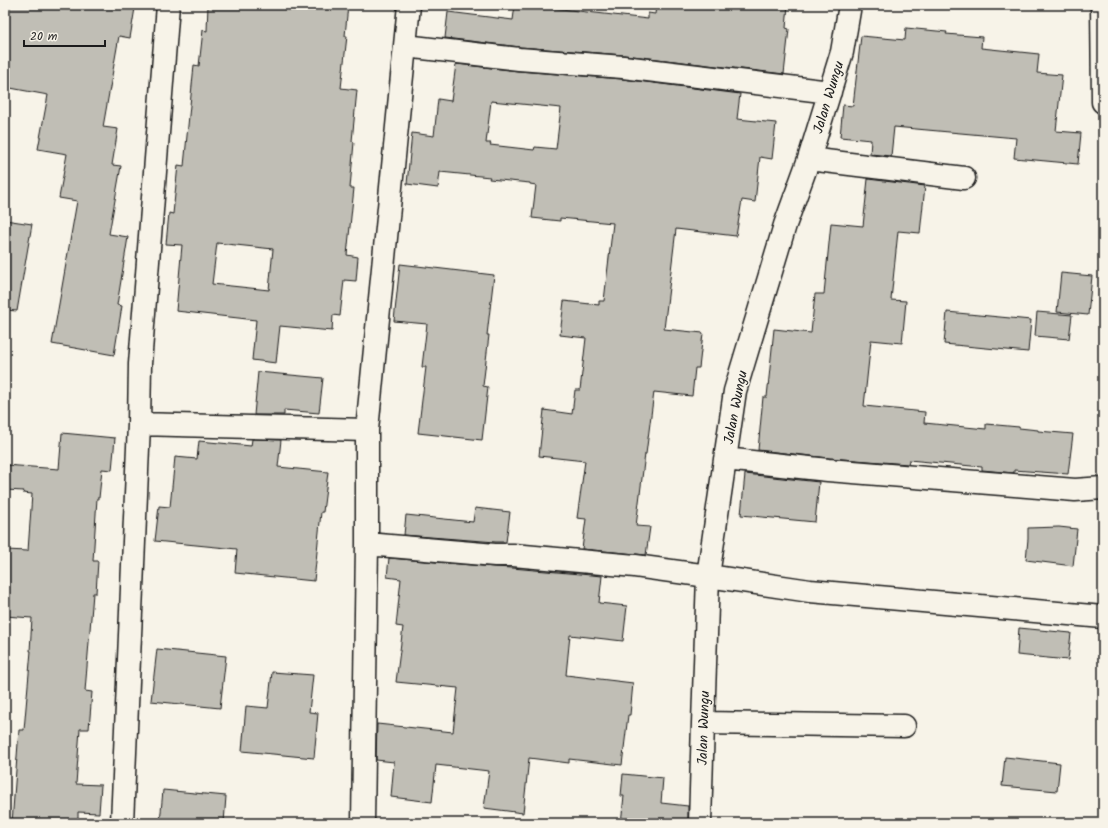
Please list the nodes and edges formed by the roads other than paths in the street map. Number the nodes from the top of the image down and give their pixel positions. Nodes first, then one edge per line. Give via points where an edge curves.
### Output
1 (168, 5) edge
2 (408, 5) edge
3 (850, 5) edge
4 (1102, 5) edge
5 (405, 46) junction
6 (830, 92) junction
7 (1103, 102) edge
8 (809, 158) junction
9 (964, 178) dead end
10 (139, 424) junction
11 (367, 430) junction
12 (725, 459) junction
13 (1103, 488) edge
14 (367, 544) junction
15 (708, 576) junction
16 (1103, 618) edge
17 (703, 723) junction
18 (904, 726) dead end
19 (122, 823) edge
20 (363, 823) edge
21 (700, 823) edge

1 - 10 street via 140,364
2 - 5 street
3 - 6 street, Jalan Wungu via 842,52
4 - 7 street
5 - 6 street via 519,59 623,67
5 - 11 street
6 - 8 street, Jalan Wungu
8 - 9 street
8 - 12 street, Jalan Wungu via 785,225 735,391
10 - 11 street
10 - 19 street
11 - 14 street
12 - 13 street via 835,471 1075,490
12 - 15 street, Jalan Wungu
14 - 15 street via 520,555
14 - 20 street
15 - 16 street via 810,591
15 - 17 street, Jalan Wungu
17 - 18 street
17 - 21 street, Jalan Wungu

